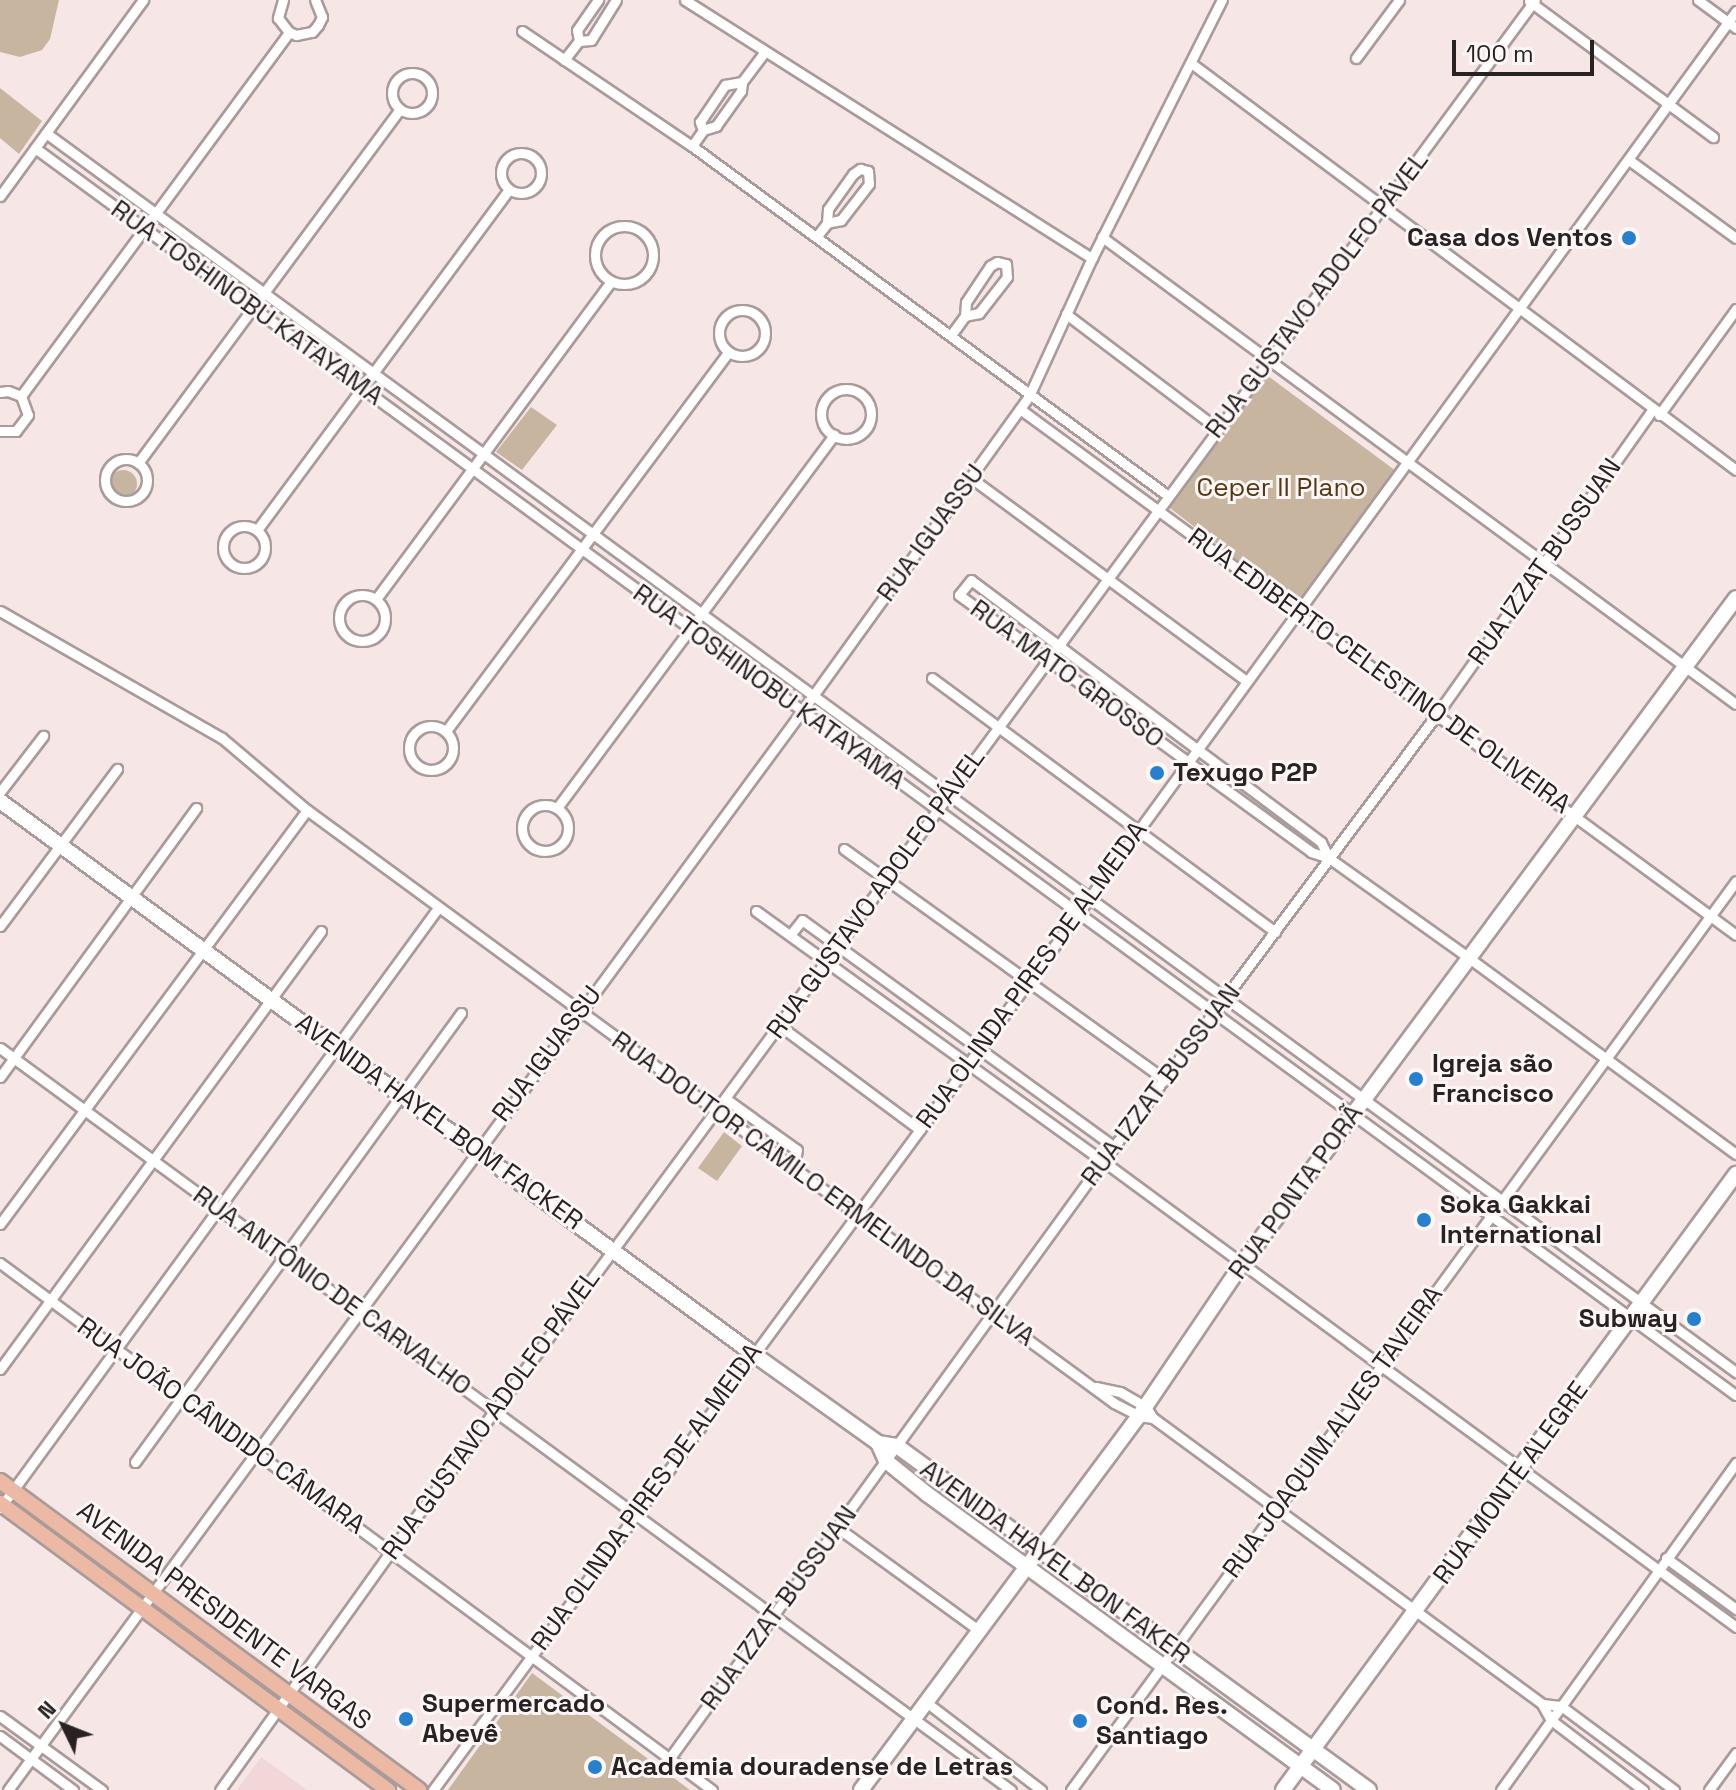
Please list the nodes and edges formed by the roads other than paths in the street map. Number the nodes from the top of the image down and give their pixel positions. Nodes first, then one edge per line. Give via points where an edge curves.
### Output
1 (143, 0) edge
2 (283, 0) edge
3 (315, 0) edge
4 (598, 0) edge
5 (616, 0) edge
6 (685, 0) edge
7 (1222, 0) edge
8 (1399, 0) edge
9 (1698, 0) edge
10 (1531, 1) edge
11 (1736, 11) edge
12 (1732, 25) edge
13 (522, 31) dead end
14 (289, 32) junction
15 (579, 41) junction
16 (765, 52) junction
17 (1356, 58) dead end
18 (564, 60) junction
19 (1191, 63) junction
20 (742, 82) junction
21 (1669, 104) junction
22 (400, 109) junction
23 (703, 130) junction
24 (46, 133) junction
25 (1713, 137) dead end
26 (692, 146) junction
27 (35, 148) junction
28 (1629, 160) junction
29 (509, 190) junction
30 (0, 196) edge
31 (1383, 206) junction
32 (155, 214) junction
33 (827, 223) junction
34 (145, 228) junction
35 (817, 236) junction
36 (1102, 237) junction
37 (1736, 238) edge
38 (1092, 258) junction
39 (611, 281) junction
40 (261, 295) junction
41 (253, 307) junction
42 (1521, 308) junction
43 (1736, 309) edge
44 (1066, 314) junction
45 (965, 316) junction
46 (951, 335) junction
47 (729, 352) junction
48 (1269, 360) junction
49 (371, 374) junction
50 (362, 387) junction
51 (0, 392) edge
52 (21, 396) junction
53 (1029, 396) junction
54 (1020, 409) junction
55 (1655, 412) junction
56 (1217, 428) junction
57 (0, 431) edge
58 (834, 435) junction
59 (481, 455) junction
60 (1409, 462) junction
61 (138, 463) junction
62 (471, 469) junction
63 (1736, 470) edge
64 (971, 478) junction
65 (1167, 495) junction
66 (1158, 508) junction
67 (257, 530) junction
68 (591, 534) junction
69 (580, 549) junction
70 (1545, 563) junction
71 (1107, 577) junction
72 (1736, 598) edge
73 (376, 599) junction
74 (0, 611) edge
75 (1298, 611) junction
76 (700, 613) junction
77 (689, 628) junction
78 (1058, 644) junction
79 (1047, 659) junction
80 (1686, 666) junction
81 (932, 678) dead end
82 (1246, 681) junction
83 (813, 696) junction
84 (1736, 704) edge
85 (802, 711) junction
86 (1437, 714) junction
87 (998, 726) junction
88 (446, 731) junction
89 (43, 736) dead end
90 (881, 745) junction
91 (1197, 747) junction
92 (870, 761) junction
93 (1186, 762) junction
94 (117, 769) dead end
95 (0, 792) edge
96 (950, 794) junction
97 (0, 801) edge
98 (196, 808) dead end
99 (557, 808) junction
100 (307, 810) junction
101 (938, 810) junction
102 (1576, 816) junction
103 (1138, 829) junction
104 (60, 844) junction
105 (844, 849) dead end
106 (1329, 858) junction
107 (888, 879) junction
108 (1736, 881) edge
109 (1088, 897) junction
110 (131, 898) junction
111 (438, 908) junction
112 (756, 911) dead end
113 (1077, 911) junction
114 (1709, 916) junction
115 (2, 920) edge
116 (321, 931) dead end
117 (1275, 932) junction
118 (790, 935) junction
119 (1736, 935) edge
120 (837, 945) junction
121 (201, 949) junction
122 (1469, 958) junction
123 (826, 960) junction
124 (1029, 980) junction
125 (272, 998) junction
126 (1226, 999) junction
127 (579, 1011) junction
128 (461, 1013) dead end
129 (1215, 1014) junction
130 (780, 1026) junction
131 (335, 1046) junction
132 (0, 1048) edge
133 (979, 1050) junction
134 (14, 1058) junction
135 (1604, 1058) junction
136 (969, 1063) junction
137 (0, 1077) edge
138 (1165, 1080) junction
139 (400, 1095) junction
140 (726, 1099) junction
141 (1364, 1099) junction
142 (85, 1109) junction
143 (716, 1111) junction
144 (1353, 1114) junction
145 (920, 1130) junction
146 (1114, 1147) junction
147 (476, 1149) junction
148 (1736, 1154) edge
149 (153, 1159) junction
150 (1103, 1161) junction
151 (793, 1167) junction
152 (1736, 1174) edge
153 (1500, 1200) junction
154 (219, 1206) junction
155 (858, 1213) junction
156 (1489, 1216) junction
157 (0, 1224) edge
158 (612, 1250) junction
159 (286, 1255) junction
160 (0, 1263) edge
161 (1242, 1264) junction
162 (51, 1300) junction
163 (1641, 1303) junction
164 (359, 1311) junction
165 (993, 1314) junction
166 (1631, 1318) junction
167 (115, 1349) junction
168 (752, 1353) junction
169 (1378, 1366) junction
170 (0, 1369) edge
171 (1736, 1372) edge
172 (1736, 1395) edge
173 (181, 1398) junction
174 (494, 1410) junction
175 (1146, 1414) junction
176 (878, 1443) junction
177 (897, 1446) junction
178 (256, 1452) junction
179 (886, 1461) junction
180 (135, 1462) dead end
181 (1736, 1463) edge
182 (1521, 1471) junction
183 (0, 1481) edge
184 (13, 1490) junction
185 (1, 1505) edge
186 (1280, 1509) junction
187 (637, 1516) junction
188 (838, 1528) junction
189 (1039, 1550) junction
190 (391, 1551) junction
191 (1666, 1558) junction
192 (1027, 1567) junction
193 (1656, 1571) junction
194 (150, 1592) junction
195 (139, 1608) junction
196 (1736, 1609) edge
197 (1417, 1611) junction
198 (774, 1615) junction
199 (1736, 1627) edge
200 (980, 1631) junction
201 (1174, 1651) junction
202 (531, 1656) junction
203 (1163, 1667) junction
204 (288, 1694) junction
205 (926, 1702) junction
206 (1542, 1704) junction
207 (1561, 1706) junction
208 (277, 1709) junction
209 (0, 1716) edge
210 (914, 1718) junction
211 (1551, 1720) junction
212 (0, 1736) edge
213 (40, 1745) junction
214 (1314, 1749) junction
215 (1736, 1753) edge
216 (31, 1758) junction
217 (669, 1759) junction
218 (1301, 1766) junction
219 (8, 1790) edge
220 (73, 1790) edge
221 (102, 1790) edge
222 (220, 1790) edge
223 (388, 1790) edge
224 (419, 1790) edge
225 (433, 1790) edge
226 (712, 1790) edge
227 (861, 1790) edge
228 (1011, 1790) edge
229 (1041, 1790) edge
230 (1071, 1790) edge
231 (1283, 1790) edge
232 (1333, 1790) edge
233 (1369, 1790) edge
234 (1501, 1790) edge
235 (1643, 1790) edge
236 (1674, 1790) edge
237 (1709, 1790) edge

1 - 24 street
2 - 14 street via 278,18
3 - 14 street via 322,17 318,25 305,34
4 - 15 street via 577,30
5 - 15 street via 591,40
6 - 16 street
7 - 19 street, RUA IGUASSU
8 - 17 street
9 - 12 street
10 - 21 street
10 - 31 street, RUA GUSTAVO ADOLFO PÁVEL
11 - 12 street, RUA OLINDA PIRES DE ALMEIDA
12 - 21 street, RUA OLINDA PIRES DE ALMEIDA
13 - 18 street
14 - 32 street
15 - 18 street
16 - 20 street
16 - 38 street
18 - 26 street
19 - 31 street
19 - 36 street, RUA IGUASSU
20 - 23 street via 716,126
20 - 23 street via 725,85 700,122
21 - 25 street
21 - 28 street, RUA OLINDA PIRES DE ALMEIDA
22 - 22 street via 416,112 427,106 432,92 425,77 409,73 395,81 392,97
22 - 40 street
23 - 26 street
24 - 27 street
24 - 32 street, RUA TOSHINOBU KATAYAMA
26 - 35 street
27 - 30 street
27 - 34 street, RUA TOSHINOBU KATAYAMA
28 - 37 street
28 - 42 street, RUA OLINDA PIRES DE ALMEIDA
29 - 29 street via 526,192 538,184 540,168 532,156 516,154 504,163 502,176
29 - 49 street
31 - 42 street
31 - 48 street, RUA GUSTAVO ADOLFO PÁVEL
32 - 34 street
32 - 40 street, RUA TOSHINOBU KATAYAMA
33 - 33 street via 838,223 869,184 868,171 853,174 828,209
33 - 35 street
34 - 41 street, RUA TOSHINOBU KATAYAMA
34 - 52 street
35 - 46 street
36 - 38 street, RUA IGUASSU
36 - 48 street
38 - 44 street, RUA IGUASSU
39 - 39 street via 637,281 650,269 653,251 637,229 618,227 596,247 597,267
39 - 59 street
40 - 41 street
40 - 49 street, RUA TOSHINOBU KATAYAMA
41 - 50 street, RUA TOSHINOBU KATAYAMA
41 - 61 street
42 - 55 street
42 - 60 street, RUA OLINDA PIRES DE ALMEIDA
43 - 55 street, RUA IZZAT BUSSUAN
44 - 53 street, RUA IGUASSU
44 - 56 street
45 - 45 street via 979,313 1007,277 1006,264 990,266 966,302
45 - 46 street
46 - 53 street
47 - 47 street via 744,356 763,344 765,328 757,315 736,311 724,319 720,340
47 - 68 street
48 - 56 street, RUA GUSTAVO ADOLFO PÁVEL
48 - 60 street
49 - 50 street
49 - 59 street, RUA TOSHINOBU KATAYAMA
50 - 62 street, RUA TOSHINOBU KATAYAMA
50 - 67 street
51 - 52 street
52 - 57 street via 28,408 26,421 16,431
53 - 54 street, RUA IGUASSU
53 - 65 street
54 - 64 street, RUA IGUASSU
54 - 66 street, RUA EDIBERTO CELESTINO DE OLIVEIRA
55 - 63 street
55 - 70 street, RUA IZZAT BUSSUAN
56 - 65 street, RUA GUSTAVO ADOLFO PÁVEL
58 - 58 street via 859,435 870,422 870,405 859,392 843,389 824,402 824,424
58 - 76 street
59 - 62 street
59 - 68 street, RUA TOSHINOBU KATAYAMA
60 - 70 street
60 - 75 street, RUA OLINDA PIRES DE ALMEIDA
61 - 61 street via 125,459 108,468 104,481 115,499 141,495 147,482
62 - 69 street, RUA TOSHINOBU KATAYAMA
62 - 73 street
64 - 71 street
64 - 83 street, RUA IGUASSU
65 - 66 street, RUA GUSTAVO ADOLFO PÁVEL
66 - 71 street, RUA GUSTAVO ADOLFO PÁVEL
66 - 75 street, RUA EDIBERTO CELESTINO DE OLIVEIRA
67 - 67 street via 243,526 230,531 224,551 231,563 243,567 260,559 264,541
68 - 69 street
68 - 76 street, RUA TOSHINOBU KATAYAMA
69 - 77 street, RUA TOSHINOBU KATAYAMA
69 - 88 street
70 - 80 street
70 - 86 street, RUA IZZAT BUSSUAN
71 - 78 street, RUA GUSTAVO ADOLFO PÁVEL
71 - 82 street
72 - 80 street, RUA PONTA PORÃ
73 - 73 street via 353,597 341,607 338,622 346,636 359,642 380,633 384,612
74 - 100 street, RUA DOUTOR CAMILO ERMELINDO DA SILVA via 222,738
75 - 82 street, RUA OLINDA PIRES DE ALMEIDA
75 - 86 street, RUA EDIBERTO CELESTINO DE OLIVEIRA
76 - 77 street
76 - 83 street, RUA TOSHINOBU KATAYAMA
77 - 85 street, RUA TOSHINOBU KATAYAMA
77 - 99 street
78 - 79 street, RUA GUSTAVO ADOLFO PÁVEL
78 - 79 street, RUA MATO GROSSO via 971,580 959,595
78 - 91 street, RUA MATO GROSSO
79 - 87 street, RUA GUSTAVO ADOLFO PÁVEL
79 - 93 street, RUA MATO GROSSO
80 - 84 street
80 - 102 street, RUA PONTA PORÃ
81 - 87 street
82 - 91 street, RUA OLINDA PIRES DE ALMEIDA
83 - 85 street, RUA IGUASSU
83 - 90 street, RUA TOSHINOBU KATAYAMA
85 - 92 street, RUA TOSHINOBU KATAYAMA
85 - 127 street, RUA IGUASSU
86 - 102 street, RUA EDIBERTO CELESTINO DE OLIVEIRA
86 - 106 street, RUA IZZAT BUSSUAN
87 - 96 street, RUA GUSTAVO ADOLFO PÁVEL
87 - 103 street
88 - 88 street via 426,725 414,733 409,753 417,766 431,770 445,765 453,752
89 - 95 street
90 - 92 street
90 - 96 street, RUA TOSHINOBU KATAYAMA
91 - 93 street, RUA OLINDA PIRES DE ALMEIDA
91 - 106 street, RUA MATO GROSSO via 1321,842
92 - 101 street, RUA TOSHINOBU KATAYAMA
93 - 103 street, RUA OLINDA PIRES DE ALMEIDA
93 - 106 street, RUA MATO GROSSO via 1311,852
94 - 104 street
96 - 101 street, RUA GUSTAVO ADOLFO PÁVEL
96 - 109 street, RUA TOSHINOBU KATAYAMA
97 - 104 street, AVENIDA HAYEL BOM FACKER
98 - 110 street
99 - 99 street via 534,807 524,818 522,834 531,847 545,851 564,841 568,826
100 - 111 street, RUA DOUTOR CAMILO ERMELINDO DA SILVA
100 - 121 street
101 - 107 street, RUA GUSTAVO ADOLFO PÁVEL
101 - 113 street, RUA TOSHINOBU KATAYAMA
102 - 114 street, RUA EDIBERTO CELESTINO DE OLIVEIRA
102 - 122 street, RUA PONTA PORÃ
103 - 109 street, RUA OLINDA PIRES DE ALMEIDA
103 - 117 street
104 - 110 street, AVENIDA HAYEL BOM FACKER
104 - 115 street
105 - 107 street
106 - 117 street, RUA IZZAT BUSSUAN
106 - 122 street, RUA MATO GROSSO
107 - 120 street, RUA GUSTAVO ADOLFO PÁVEL
107 - 124 street
108 - 114 street, RUA JOAQUIM ALVES TAVEIRA
109 - 113 street, RUA OLINDA PIRES DE ALMEIDA
109 - 126 street, RUA TOSHINOBU KATAYAMA
110 - 121 street, AVENIDA HAYEL BOM FACKER
110 - 134 street
111 - 127 street, RUA DOUTOR CAMILO ERMELINDO DA SILVA
111 - 131 street
112 - 118 street
113 - 124 street, RUA OLINDA PIRES DE ALMEIDA
113 - 129 street, RUA TOSHINOBU KATAYAMA
114 - 119 street, RUA EDIBERTO CELESTINO DE OLIVEIRA
114 - 135 street, RUA JOAQUIM ALVES TAVEIRA
116 - 125 street
117 - 126 street, RUA IZZAT BUSSUAN
118 - 120 street via 802,920
118 - 123 street
120 - 123 street, RUA GUSTAVO ADOLFO PÁVEL
120 - 133 street
121 - 125 street, AVENIDA HAYEL BOM FACKER
121 - 142 street
122 - 135 street, RUA MATO GROSSO
122 - 141 street, RUA PONTA PORÃ
123 - 130 street, RUA GUSTAVO ADOLFO PÁVEL
123 - 136 street
124 - 133 street, RUA OLINDA PIRES DE ALMEIDA
124 - 138 street
125 - 131 street, AVENIDA HAYEL BOM FACKER
125 - 149 street
126 - 129 street, RUA IZZAT BUSSUAN
126 - 141 street, RUA TOSHINOBU KATAYAMA
127 - 143 street, RUA DOUTOR CAMILO ERMELINDO DA SILVA
127 - 147 street, RUA IGUASSU
128 - 139 street
129 - 138 street, RUA IZZAT BUSSUAN
129 - 144 street, RUA TOSHINOBU KATAYAMA
130 - 140 street, RUA GUSTAVO ADOLFO PÁVEL
130 - 145 street
131 - 139 street, AVENIDA HAYEL BOM FACKER
131 - 154 street
132 - 134 street, RUA ANTÔNIO DE CARVALHO
133 - 136 street, RUA OLINDA PIRES DE ALMEIDA
133 - 146 street
134 - 137 street
134 - 142 street, RUA ANTÔNIO DE CARVALHO
135 - 148 street, RUA MATO GROSSO
135 - 153 street, RUA JOAQUIM ALVES TAVEIRA
136 - 145 street, RUA OLINDA PIRES DE ALMEIDA
136 - 150 street
138 - 146 street, RUA IZZAT BUSSUAN
139 - 147 street, AVENIDA HAYEL BOM FACKER
139 - 159 street
140 - 143 street, RUA GUSTAVO ADOLFO PÁVEL
140 - 151 street via 797,1150
141 - 144 street, RUA PONTA PORÃ
141 - 153 street, RUA TOSHINOBU KATAYAMA
142 - 149 street, RUA ANTÔNIO DE CARVALHO
142 - 157 street
143 - 151 street, RUA DOUTOR CAMILO ERMELINDO DA SILVA
143 - 158 street, RUA GUSTAVO ADOLFO PÁVEL
144 - 156 street, RUA TOSHINOBU KATAYAMA
144 - 161 street, RUA PONTA PORÃ
145 - 155 street, RUA OLINDA PIRES DE ALMEIDA
146 - 150 street, RUA IZZAT BUSSUAN
147 - 158 street, AVENIDA HAYEL BOM FACKER
147 - 164 street, RUA IGUASSU
149 - 154 street, RUA ANTÔNIO DE CARVALHO
149 - 162 street
150 - 161 street
150 - 165 street, RUA IZZAT BUSSUAN
151 - 155 street, RUA DOUTOR CAMILO ERMELINDO DA SILVA
152 - 163 street, RUA MONTE ALEGRE
153 - 156 street, RUA JOAQUIM ALVES TAVEIRA
153 - 163 street, RUA TOSHINOBU KATAYAMA
154 - 159 street, RUA ANTÔNIO DE CARVALHO
154 - 167 street
155 - 165 street, RUA DOUTOR CAMILO ERMELINDO DA SILVA
155 - 168 street, RUA OLINDA PIRES DE ALMEIDA
156 - 166 street, RUA TOSHINOBU KATAYAMA
156 - 169 street, RUA JOAQUIM ALVES TAVEIRA
158 - 168 street, AVENIDA HAYEL BOM FACKER
158 - 174 street, RUA GUSTAVO ADOLFO PÁVEL
159 - 164 street, RUA ANTÔNIO DE CARVALHO
159 - 173 street
160 - 162 street, RUA JOÃO CÂNDIDO CÂMARA
161 - 169 street
161 - 175 street, RUA PONTA PORÃ
162 - 167 street, RUA JOÃO CÂNDIDO CÂMARA
162 - 170 street
163 - 166 street, RUA MONTE ALEGRE
163 - 171 street, RUA TOSHINOBU KATAYAMA
164 - 174 street, RUA ANTÔNIO DE CARVALHO
164 - 178 street, RUA IGUASSU
165 - 175 street, RUA DOUTOR CAMILO ERMELINDO DA SILVA via 1094,1386 1120,1392
165 - 177 street, RUA IZZAT BUSSUAN
166 - 172 street, RUA TOSHINOBU KATAYAMA
166 - 182 street, RUA MONTE ALEGRE
167 - 173 street, RUA JOÃO CÂNDIDO CÂMARA
167 - 184 street
168 - 176 street, AVENIDA HAYEL BOM FACKER
168 - 187 street, RUA OLINDA PIRES DE ALMEIDA
169 - 182 street
169 - 186 street, RUA JOAQUIM ALVES TAVEIRA
173 - 178 street, RUA JOÃO CÂNDIDO CÂMARA
173 - 180 street
174 - 187 street, RUA ANTÔNIO DE CARVALHO
174 - 190 street, RUA GUSTAVO ADOLFO PÁVEL
175 - 186 street, RUA DOUTOR CAMILO ERMELINDO DA SILVA
175 - 189 street, RUA PONTA PORÃ
176 - 177 street, AVENIDA HAYEL BOM FACKER
176 - 179 street
177 - 179 street, RUA IZZAT BUSSUAN
177 - 189 street, AVENIDA HAYEL BON FAKER
178 - 190 street, RUA JOÃO CÂNDIDO CÂMARA
178 - 194 street, RUA IGUASSU
179 - 188 street, RUA IZZAT BUSSUAN
179 - 192 street
181 - 191 street
182 - 193 street
182 - 197 street, RUA MONTE ALEGRE
183 - 184 main road, AVENIDA PRESIDENTE VARGAS
184 - 185 street
184 - 194 main road, AVENIDA PRESIDENTE VARGAS
185 - 195 main road, AVENIDA PRESIDENTE VARGAS
186 - 197 street, RUA DOUTOR CAMILO ERMELINDO DA SILVA
186 - 201 street, RUA JOAQUIM ALVES TAVEIRA
187 - 198 street, RUA ANTÔNIO DE CARVALHO
187 - 202 street, RUA OLINDA PIRES DE ALMEIDA
188 - 198 street, RUA IZZAT BUSSUAN
188 - 200 street
189 - 192 street, RUA PONTA PORÃ
189 - 201 street, AVENIDA HAYEL BON FAKER
190 - 202 street, RUA JOÃO CÂNDIDO CÂMARA
190 - 204 street, RUA GUSTAVO ADOLFO PÁVEL
191 - 193 street
191 - 196 street
192 - 200 street, RUA PONTA PORÃ
192 - 203 street
193 - 199 street
193 - 207 street
194 - 195 street, RUA IGUASSU
194 - 204 main road, AVENIDA PRESIDENTE VARGAS
195 - 208 main road, AVENIDA PRESIDENTE VARGAS
195 - 213 street, RUA IGUASSU
197 - 206 street, RUA DOUTOR CAMILO ERMELINDO DA SILVA
197 - 214 street, RUA MONTE ALEGRE
198 - 210 street, RUA ANTÔNIO DE CARVALHO
198 - 217 street, RUA IZZAT BUSSUAN
200 - 205 street, RUA PONTA PORÃ
201 - 203 street, RUA JOAQUIM ALVES TAVEIRA
201 - 214 street, AVENIDA HAYEL BON FAKER
202 - 217 street, RUA JOÃO CÂNDIDO CÂMARA
202 - 225 street, RUA OLINDA PIRES DE ALMEIDA
203 - 218 street
203 - 230 street, RUA JOAQUIM ALVES TAVEIRA
204 - 208 street, RUA GUSTAVO ADOLFO PÁVEL
204 - 224 main road, AVENIDA PRESIDENTE VARGAS
205 - 210 street, RUA PONTA PORÃ
205 - 229 street
206 - 207 street
206 - 211 street
207 - 211 street
207 - 236 street
208 - 222 street, RUA GUSTAVO ADOLFO PÁVEL
208 - 223 main road, AVENIDA PRESIDENTE VARGAS
209 - 213 street
210 - 227 street, RUA PONTA PORÃ
210 - 228 street, RUA ANTÔNIO DE CARVALHO
211 - 234 street
211 - 235 street
212 - 216 street
213 - 216 street, RUA IGUASSU
213 - 221 street
214 - 218 street, RUA MONTE ALEGRE
214 - 233 street, AVENIDA HAYEL BON FAKER
215 - 237 street
216 - 219 street, RUA IGUASSU
216 - 220 street
217 - 226 street, RUA JOÃO CÂNDIDO CÂMARA
218 - 231 street, RUA MONTE ALEGRE
218 - 232 street

